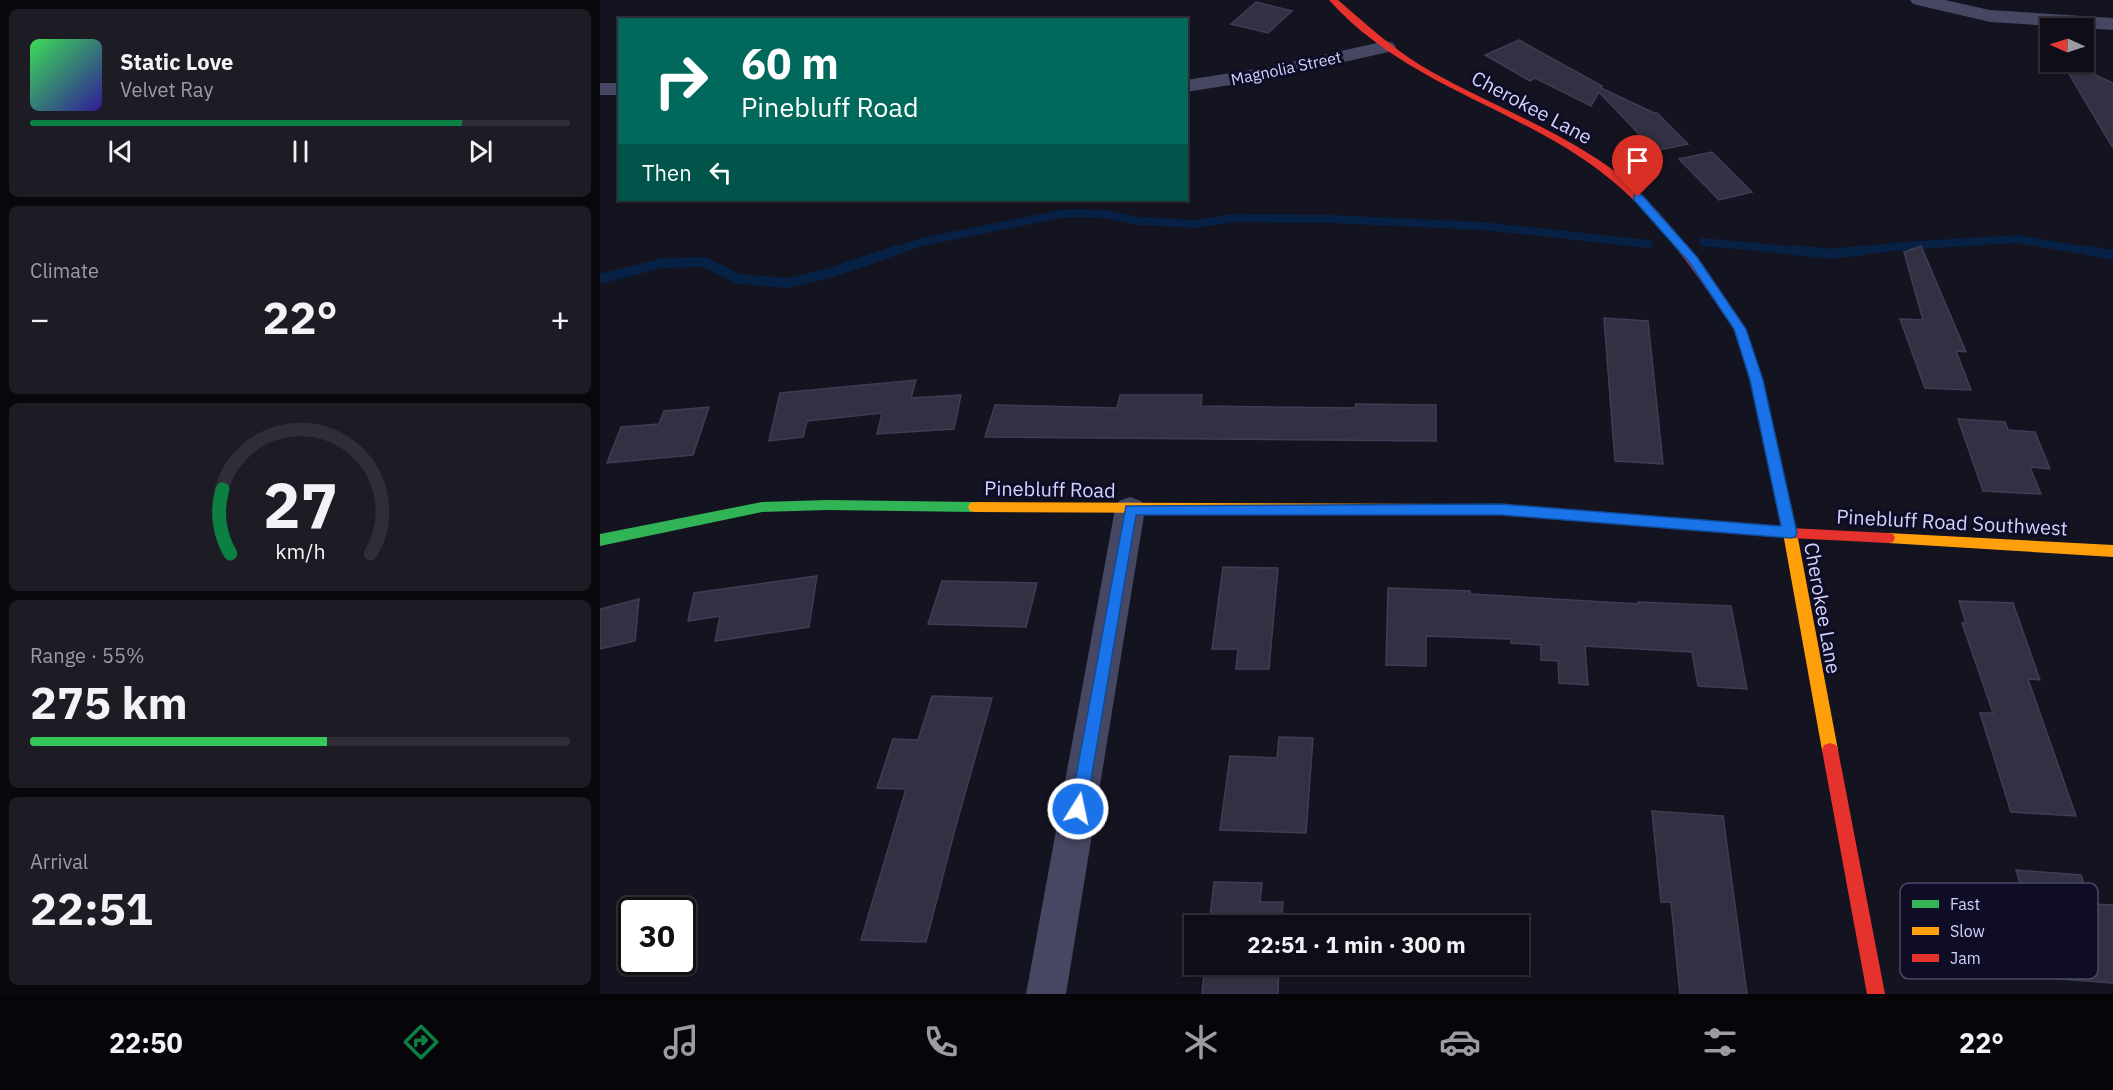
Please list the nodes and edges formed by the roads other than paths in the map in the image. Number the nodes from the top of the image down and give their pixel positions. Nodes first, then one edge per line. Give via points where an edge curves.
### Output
1 (1334, 0) edge
2 (1920, 0) edge
3 (2113, 24) edge
4 (1386, 47) junction
5 (1188, 87) edge
6 (600, 89) edge
7 (618, 89) edge
8 (1130, 510) junction
9 (1790, 533) junction
10 (600, 540) edge
11 (2113, 551) edge
12 (1046, 994) edge
13 (1876, 994) edge

1 - 4 street, Cherokee Lane
2 - 3 street via 2000,17
4 - 5 street, Magnolia Street via 1269,74
4 - 9 street, Cherokee Lane via 1429,74 1572,147 1608,171 1638,197 1693,260 1740,329 1757,380
6 - 7 street
8 - 9 street, Pinebluff Road via 1501,509
8 - 10 street, Pinebluff Road via 762,507
8 - 12 street
9 - 11 street, Pinebluff Road Southwest
9 - 13 street, Cherokee Lane

